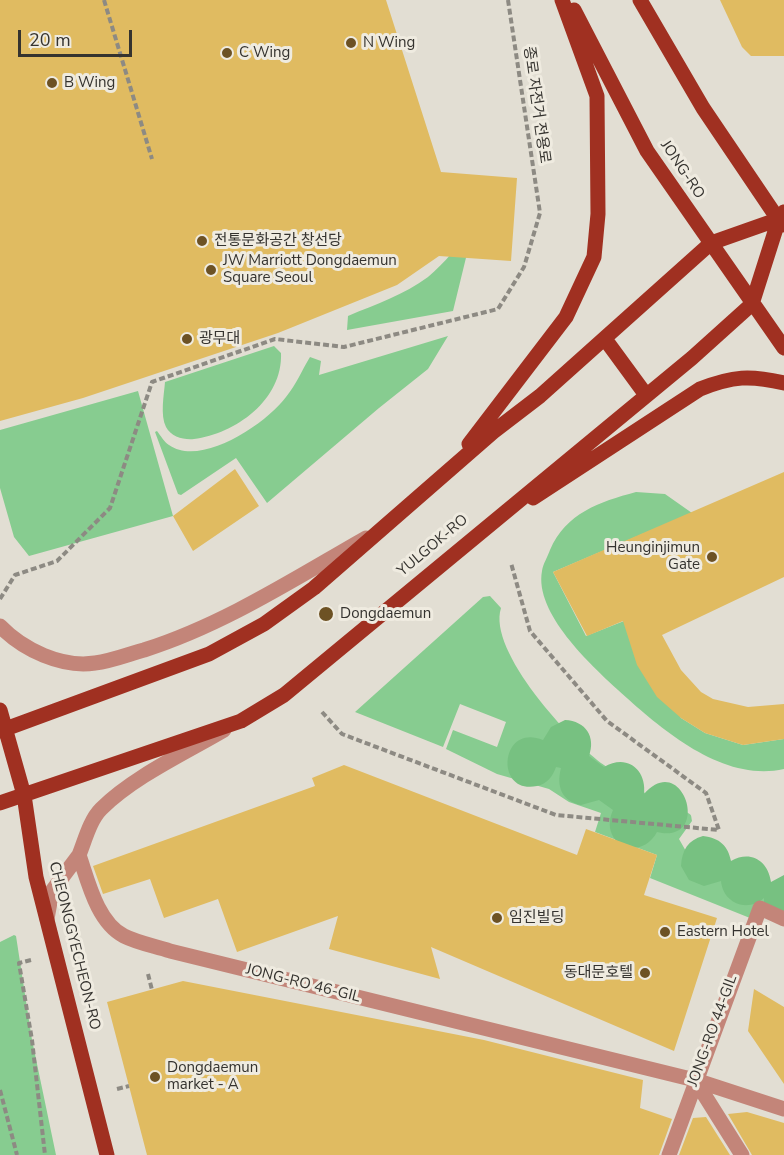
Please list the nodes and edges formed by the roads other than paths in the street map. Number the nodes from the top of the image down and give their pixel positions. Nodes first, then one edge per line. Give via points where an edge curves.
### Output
1 (562, 0) edge
2 (569, 0) edge
3 (640, 0) edge
4 (782, 219) edge
5 (711, 243) junction
6 (752, 304) junction
7 (605, 339) junction
8 (784, 348) edge
9 (784, 383) edge
10 (646, 395) junction
11 (438, 482) junction
12 (387, 527) junction
13 (463, 544) junction
14 (0, 626) edge
15 (0, 710) edge
16 (241, 721) junction
17 (2, 730) edge
18 (24, 795) junction
19 (0, 803) edge
20 (79, 855) junction
21 (784, 919) edge
22 (47, 920) junction
23 (695, 1080) junction
24 (784, 1109) edge
25 (107, 1155) edge
26 (669, 1155) edge
27 (742, 1155) edge

1 - 11 main road via 597,96 598,214 594,257 566,317
2 - 5 main road, JONG-RO via 647,151
3 - 4 main road via 703,108
4 - 5 main road
4 - 6 main road
5 - 6 main road, JONG-RO
5 - 7 main road
6 - 8 main road, JONG-RO
6 - 10 main road, YULGOK-RO
7 - 10 main road
7 - 11 main road
9 - 13 main road via 754,376 726,379 700,389
10 - 13 main road, YULGOK-RO
11 - 12 main road
12 - 14 street via 214,623 166,643 95,663 74,663 29,649
12 - 17 main road via 264,624 209,654
13 - 16 main road, YULGOK-RO via 284,696
15 - 17 main road, CHEONGGYECHEON-RO
16 - 18 main road, YULGOK-RO
16 - 20 street via 152,772 100,809
17 - 18 main road, CHEONGGYECHEON-RO
18 - 19 main road, YULGOK-RO
18 - 22 main road, CHEONGGYECHEON-RO via 36,877
20 - 22 street via 52,891
20 - 23 street, JONG-RO 46-GIL via 95,901 111,926 124,936 170,951
21 - 23 street, JONG-RO 44-GIL via 760,908
22 - 25 main road, CHEONGGYECHEON-RO
23 - 24 street, JONG-RO 46-GIL
23 - 26 street, JONG-RO 44-GIL
23 - 27 street

